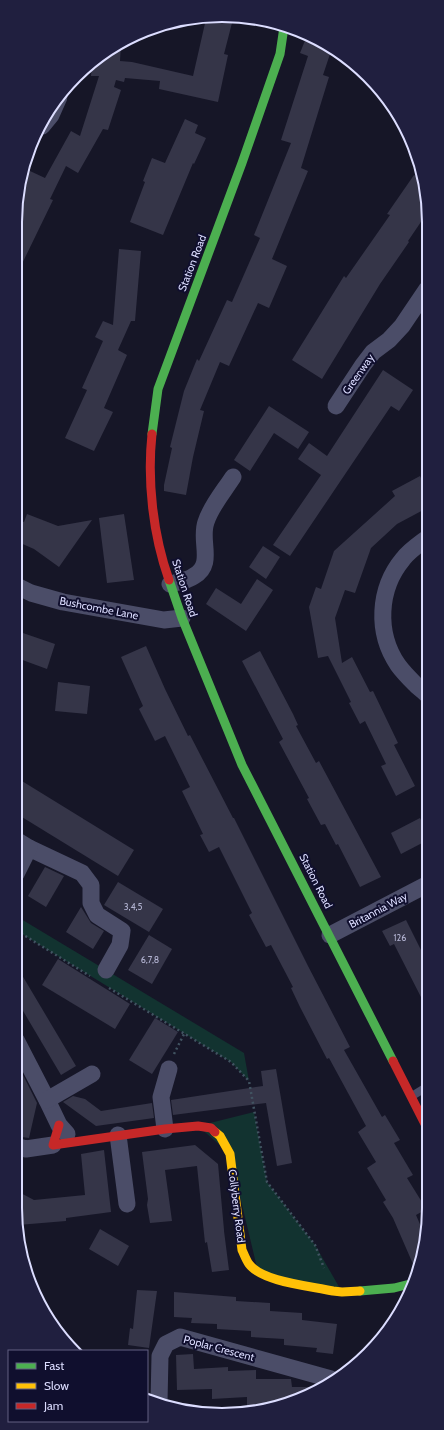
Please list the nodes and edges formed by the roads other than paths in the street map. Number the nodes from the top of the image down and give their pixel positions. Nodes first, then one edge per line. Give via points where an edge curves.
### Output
1 (283, 32) edge
2 (422, 296) edge
3 (336, 406) dead end
4 (233, 476) dead end
5 (422, 542) edge
6 (170, 584) junction
7 (22, 588) edge
8 (182, 618) junction
9 (422, 690) edge
10 (23, 844) edge
11 (422, 887) edge
12 (330, 935) junction
13 (102, 978) road end
14 (22, 1052) edge
15 (169, 1069) dead end
16 (92, 1074) dead end
17 (422, 1090) edge
18 (411, 1096) junction
19 (47, 1100) junction
20 (422, 1118) edge
21 (59, 1125) junction
22 (165, 1129) junction
23 (118, 1135) junction
24 (76, 1142) junction
25 (53, 1145) junction
26 (22, 1148) edge
27 (127, 1204) dead end
28 (407, 1285) edge
29 (327, 1378) edge
30 (159, 1397) edge

1 - 6 street, Station Road via 280,54 242,163 158,389 150,454 153,515
2 - 3 street, Greenway via 402,326 373,352
4 - 6 street via 205,523 203,536 206,562 203,568 193,577
5 - 9 street via 403,558 394,571 384,598 383,626 391,653 407,676
6 - 8 street, Station Road
7 - 8 street, Bushcombe Lane via 63,602 164,620
8 - 12 street, Station Road via 242,764
10 - 13 street via 82,873 91,886 91,903 98,915 122,931 120,945
11 - 12 street, Britannia Way
12 - 18 street, Station Road
14 - 19 street
15 - 22 street via 161,1097
16 - 19 street
17 - 18 lane
18 - 20 street, Station Road
19 - 21 street
21 - 24 street
21 - 25 street
22 - 23 street, Collyberry Road
22 - 28 street, Collyberry Road via 198,1126 211,1128 220,1136 230,1154 242,1250 249,1264 258,1272 270,1278 342,1292
23 - 24 street, Collyberry Road
23 - 27 street
24 - 25 street, Collyberry Road
25 - 26 street
29 - 30 street, Poplar Crescent via 180,1337 166,1344 160,1356

